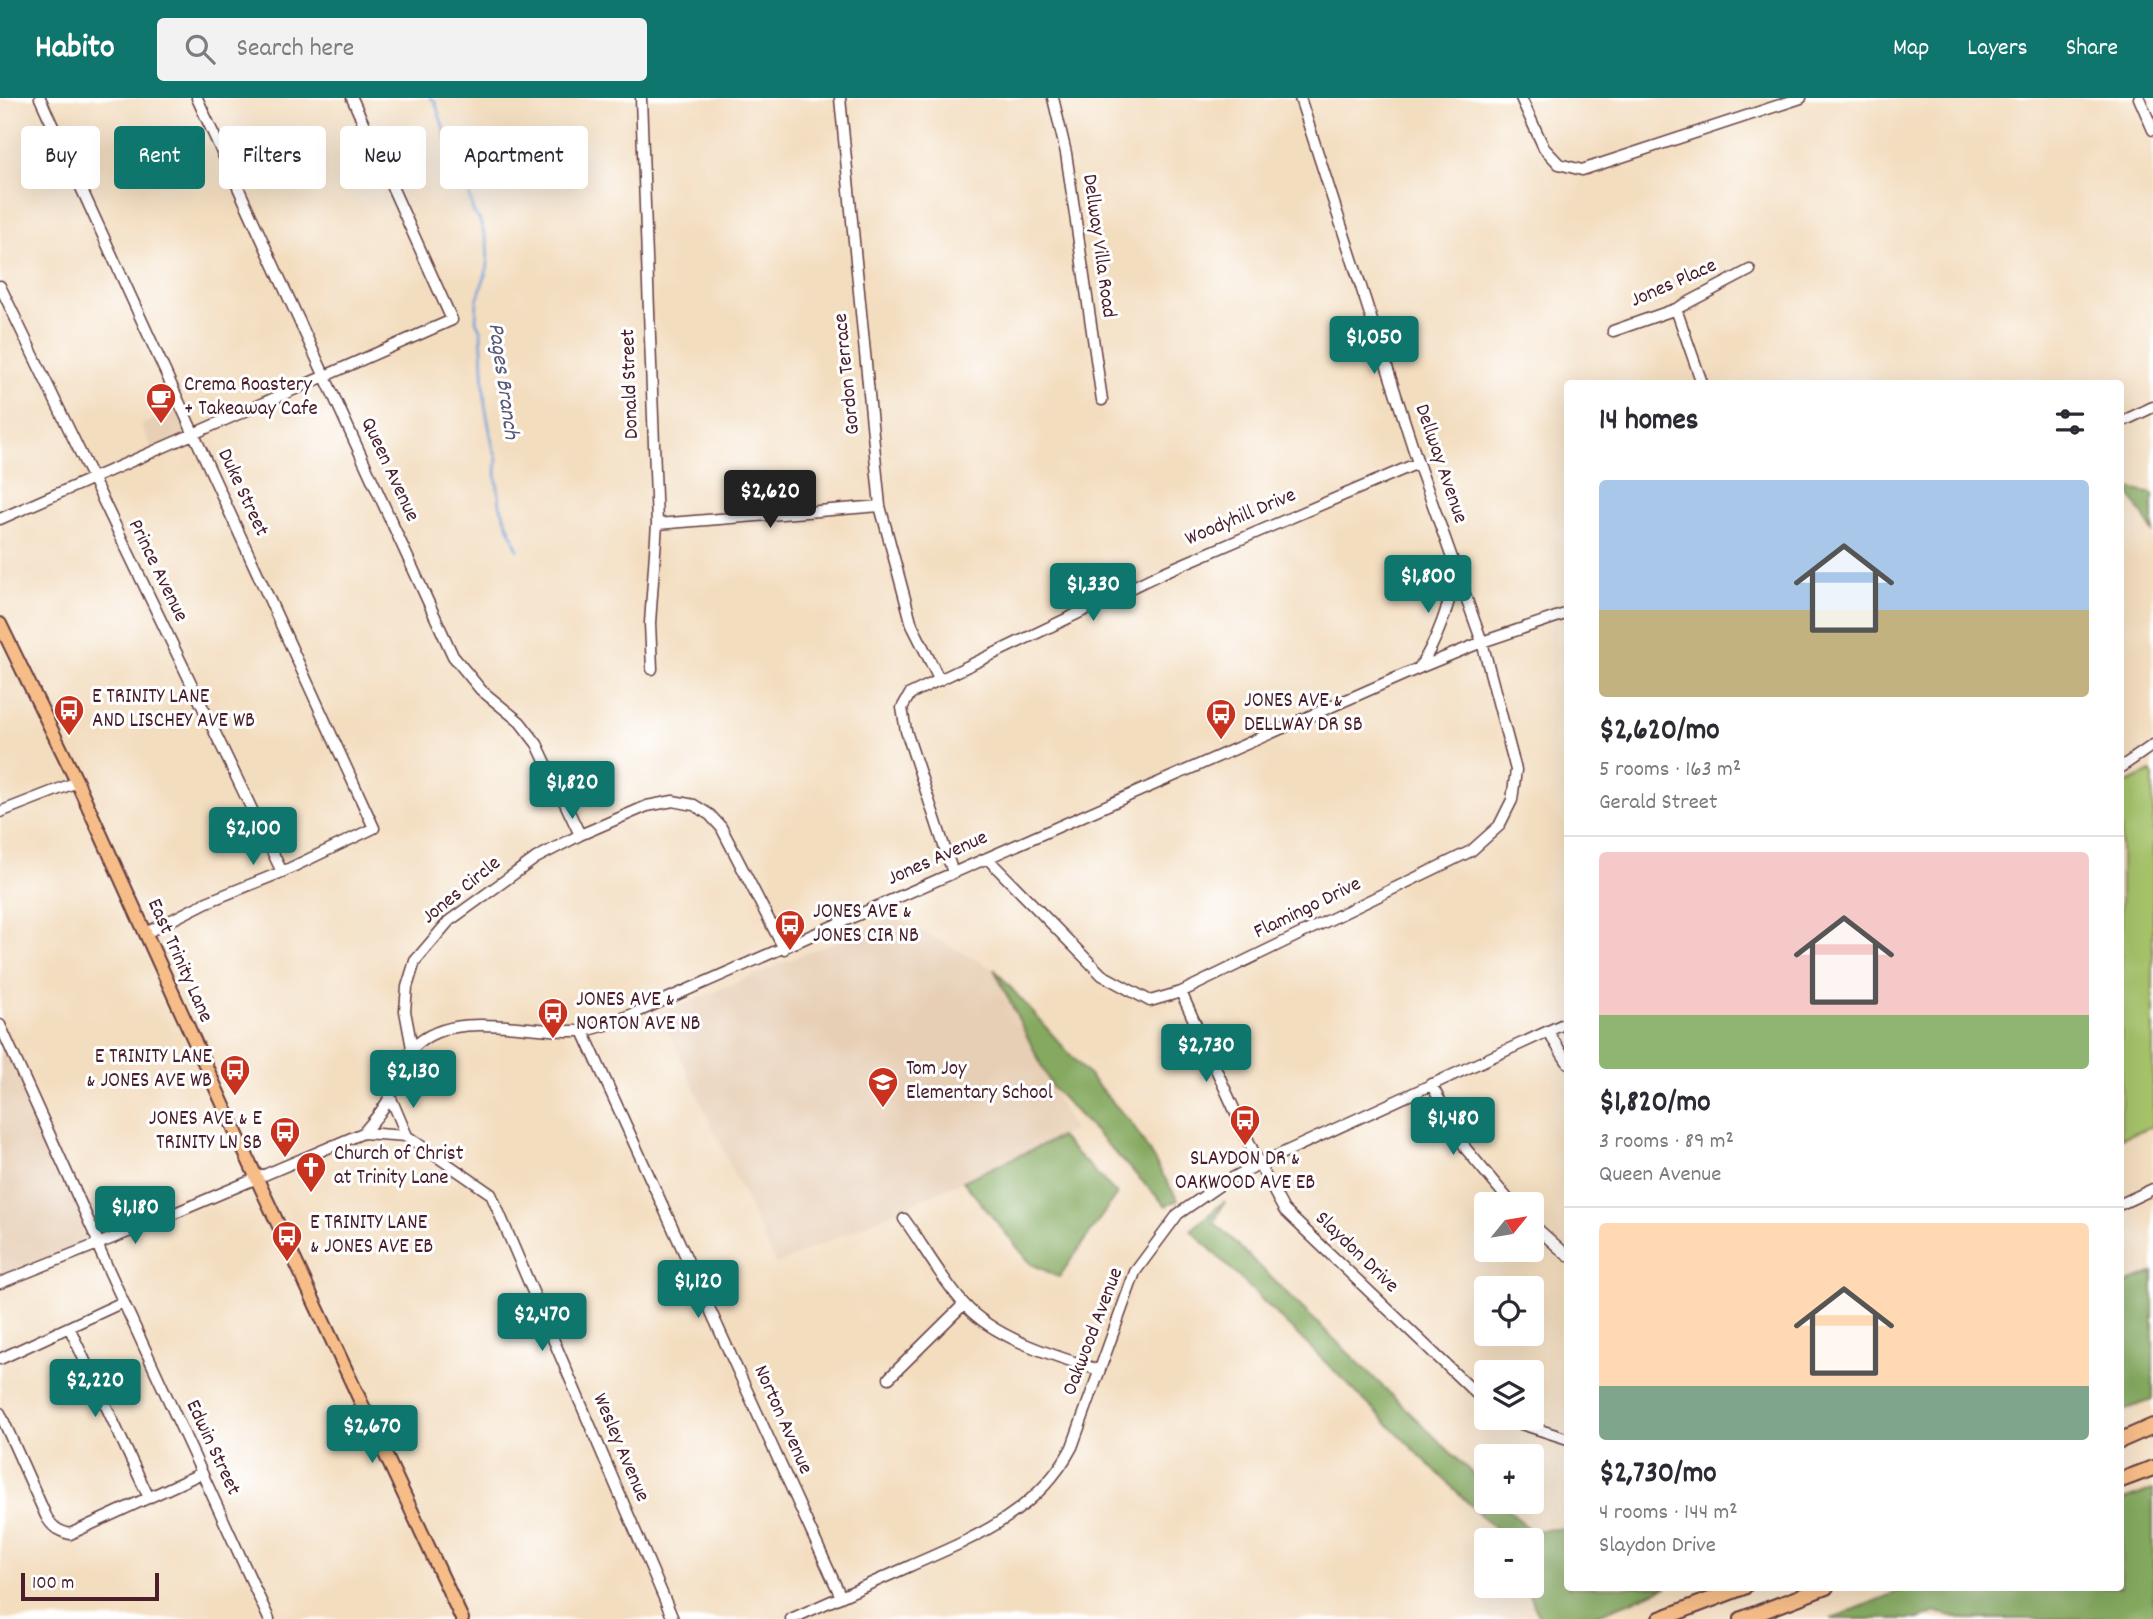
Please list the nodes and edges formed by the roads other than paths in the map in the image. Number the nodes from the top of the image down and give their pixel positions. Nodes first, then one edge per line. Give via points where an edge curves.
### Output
1 (40, 98) edge
2 (197, 98) edge
3 (352, 98) edge
4 (641, 98) edge
5 (840, 98) edge
6 (1053, 98) edge
7 (1300, 98) edge
8 (1521, 98) edge
9 (1801, 98) edge
10 (2140, 98) edge
11 (2153, 130) edge
12 (1750, 270) dead end
13 (0, 286) edge
14 (1676, 309) junction
15 (1613, 331) dead end
16 (324, 377) junction
17 (1701, 380) edge
18 (1102, 400) dead end
19 (2153, 407) edge
20 (2124, 421) edge
21 (193, 432) junction
22 (1418, 463) junction
23 (91, 479) junction
24 (880, 506) junction
25 (0, 519) edge
26 (657, 524) junction
27 (1457, 571) junction
28 (1564, 613) edge
29 (0, 624) edge
30 (1482, 642) junction
31 (1419, 668) junction
32 (652, 669) dead end
33 (939, 679) junction
34 (2152, 749) edge
35 (2124, 765) edge
36 (76, 782) junction
37 (0, 812) edge
38 (580, 835) junction
39 (987, 858) junction
40 (282, 872) junction
41 (953, 873) junction
42 (146, 933) junction
43 (784, 949) junction
44 (1181, 992) junction
45 (0, 1025) edge
46 (1564, 1025) edge
47 (583, 1031) junction
48 (1548, 1031) junction
49 (412, 1048) junction
50 (1564, 1057) edge
51 (1431, 1084) junction
52 (390, 1096) junction
53 (363, 1133) junction
54 (407, 1136) junction
55 (1259, 1164) junction
56 (257, 1179) junction
57 (2153, 1189) edge
58 (1502, 1192) edge
59 (2124, 1203) edge
60 (904, 1219) dead end
61 (1544, 1235) edge
62 (98, 1244) junction
63 (1564, 1252) edge
64 (0, 1283) edge
65 (123, 1303) junction
66 (964, 1304) junction
67 (68, 1327) junction
68 (0, 1359) edge
69 (1099, 1370) junction
70 (889, 1378) dead end
71 (1474, 1392) edge
72 (0, 1413) edge
73 (2153, 1426) edge
74 (1540, 1430) edge
75 (2153, 1435) edge
76 (1564, 1438) edge
77 (2124, 1439) edge
78 (2124, 1446) edge
79 (2153, 1471) edge
80 (202, 1473) junction
81 (2124, 1480) edge
82 (149, 1498) junction
83 (1734, 1591) edge
84 (1816, 1591) edge
85 (841, 1597) junction
86 (269, 1619) edge
87 (462, 1619) edge
88 (673, 1619) edge
89 (792, 1619) edge
90 (1660, 1619) edge
91 (1742, 1619) edge

1 - 21 street, Duke Street
2 - 16 street, Queen Avenue
3 - 16 street via 452,320
4 - 26 street, Donald Street
5 - 24 street, Gordon Terrace
6 - 18 street, Dellway Villa Road
7 - 22 street, Dellway Avenue
8 - 9 street via 1544,148 1559,164 1582,170
10 - 11 street
12 - 14 street, Jones Place
13 - 23 street, Prince Avenue
14 - 15 street, Jones Place
14 - 17 street
16 - 21 street
16 - 38 street, Queen Avenue via 453,656 537,744
19 - 20 street
21 - 23 street
21 - 40 street, Duke Street via 374,828
22 - 27 street, Dellway Avenue
22 - 33 street, Woodyhill Drive via 1162,573
23 - 25 street
23 - 40 street, Prince Avenue
24 - 26 street
24 - 33 street, Gordon Terrace via 912,625
26 - 32 street, Donald Street via 650,623
27 - 30 street, Dellway Avenue
27 - 31 street via 1437,637
28 - 30 street, Jones Avenue
29 - 36 main road, East Trinity Lane
30 - 31 street, Jones Avenue
30 - 44 street, Flamingo Drive via 1516,770 1512,800 1499,826 1471,851
31 - 39 street, Jones Avenue
33 - 41 street, Woodyhill Drive via 910,694 902,708
34 - 35 street
36 - 37 street
36 - 42 main road, East Trinity Lane
38 - 43 street, Jones Circle via 647,806 673,801 694,804 721,827
38 - 49 street, Jones Circle via 536,858 449,921 428,943 415,961 407,987 405,1011
39 - 41 street, Jones Avenue
39 - 44 street, Flamingo Drive via 1102,975 1150,1001
40 - 42 street
41 - 43 street, Jones Avenue
42 - 56 main road, East Trinity Lane
43 - 47 street, Jones Avenue
44 - 55 street, Slaydon Drive
45 - 62 street, Edwin Street
46 - 48 street, Oakwood Avenue
47 - 49 street, Jones Avenue via 470,1024 441,1029
47 - 85 street, Norton Avenue
48 - 50 street
48 - 51 street, Oakwood Avenue
49 - 52 street, Jones Avenue via 398,1069
51 - 55 street, Oakwood Avenue
51 - 58 street via 1466,1149
52 - 53 street, Jones Avenue
52 - 54 street
53 - 54 street
53 - 56 street, Jones Avenue
54 - 88 street, Wesley Avenue via 491,1194
55 - 69 street, Oakwood Avenue via 1197,1199 1158,1239 1135,1272
55 - 71 street, Slaydon Drive via 1284,1210
56 - 62 street, Jones Avenue
56 - 87 main road, East Trinity Lane
57 - 59 street
60 - 66 street
61 - 63 street
62 - 64 street, Jones Avenue
62 - 65 street, Edwin Street
65 - 67 street
65 - 80 street, Edwin Street
66 - 69 street via 1019,1341
66 - 70 street
67 - 68 street
67 - 82 street
69 - 85 street, Oakwood Avenue via 1072,1447 1040,1493 979,1535
72 - 82 street via 46,1516 60,1532 70,1534
73 - 77 highway
74 - 76 street
75 - 78 highway
79 - 81 highway
80 - 82 street
80 - 86 street, Edwin Street
83 - 90 highway
84 - 91 highway
85 - 89 street, Oakwood Avenue

